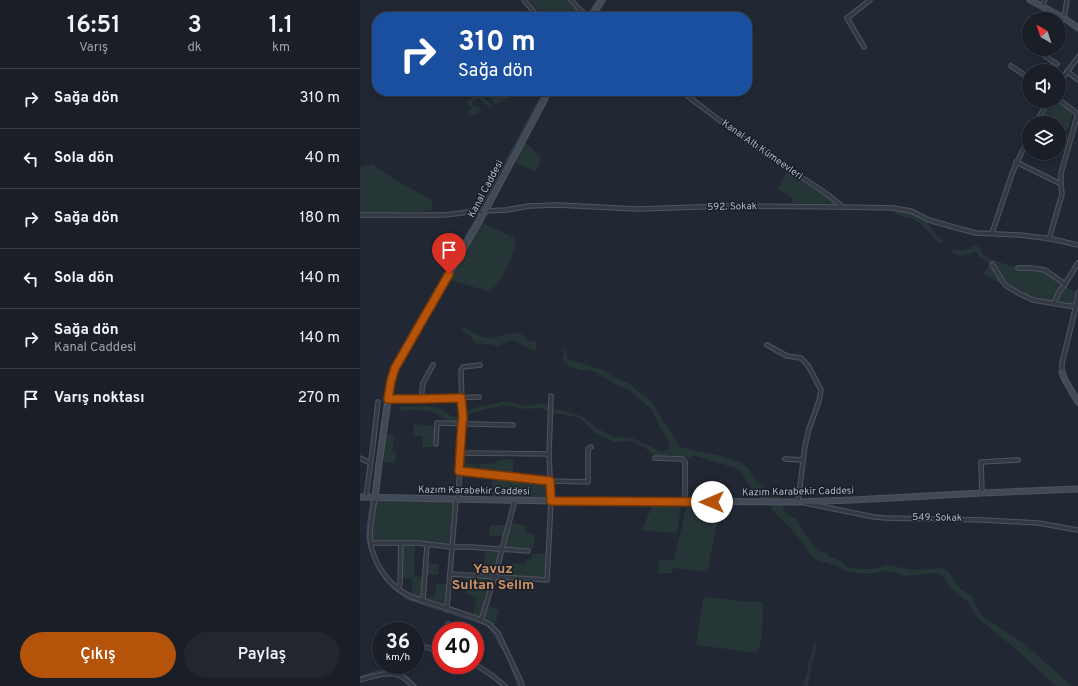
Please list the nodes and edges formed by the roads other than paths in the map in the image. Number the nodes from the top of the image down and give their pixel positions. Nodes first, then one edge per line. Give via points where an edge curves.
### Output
1 (524, 0) edge
2 (571, 0) edge
3 (602, 0) edge
4 (870, 0) edge
5 (1030, 0) edge
6 (1045, 0) edge
7 (1067, 0) edge
8 (1042, 7) junction
9 (580, 10) joint
10 (534, 12) edge
11 (583, 12) edge
12 (594, 12) edge
13 (1052, 12) edge
14 (1065, 12) edge
15 (1066, 19) edge
16 (1078, 28) edge
17 (864, 47) dead end
18 (1045, 56) edge
19 (1078, 57) edge
20 (1057, 64) dead end
21 (1011, 66) dead end
22 (1067, 71) joint
23 (1022, 73) edge
24 (1078, 80) edge
25 (546, 96) edge
26 (688, 96) edge
27 (1066, 105) edge
28 (1078, 114) edge
29 (1022, 150) edge
30 (1016, 162) junction
31 (1061, 184) junction
32 (843, 207) junction
33 (482, 212) junction
34 (360, 215) edge
35 (992, 233) junction
36 (1049, 239) junction
37 (1078, 245) edge
38 (1078, 263) edge
39 (992, 264) dead end
40 (1018, 268) dead end
41 (1065, 284) junction
42 (1078, 293) edge
43 (1054, 303) junction
44 (1076, 306) junction
45 (767, 345) dead end
46 (433, 365) dead end
47 (480, 365) dead end
48 (1062, 372) joint
49 (551, 396) dead end
50 (479, 397) dead end
51 (461, 398) junction
52 (388, 399) junction
53 (421, 399) junction
54 (378, 402) dead end
55 (1078, 402) edge
56 (462, 424) junction
57 (513, 425) dead end
58 (436, 444) dead end
59 (591, 447) dead end
60 (460, 453) junction
61 (549, 454) junction
62 (360, 458) edge
63 (655, 458) dead end
64 (785, 459) dead end
65 (803, 460) junction
66 (1018, 460) dead end
67 (370, 463) junction
68 (459, 471) junction
69 (550, 481) junction
70 (1078, 489) edge
71 (982, 493) junction
72 (364, 497) edge
73 (374, 498) junction
74 (457, 499) junction
75 (515, 500) junction
76 (551, 501) junction
77 (685, 502) junction
78 (798, 502) junction
79 (1078, 530) edge
80 (371, 543) junction
81 (401, 543) junction
82 (427, 544) junction
83 (452, 547) junction
84 (502, 549) junction
85 (528, 551) dead end
86 (450, 574) junction
87 (494, 576) junction
88 (398, 588) junction
89 (422, 601) junction
90 (447, 608) junction
91 (481, 620) junction
92 (426, 647) dead end
93 (432, 649) edge
94 (484, 670) edge
95 (360, 680) edge
96 (413, 686) edge
97 (504, 686) edge
98 (522, 686) edge

1 - 10 street
2 - 9 street
3 - 12 street
4 - 17 street via 847,18
5 - 8 street
6 - 8 street
7 - 14 street
8 - 13 street
9 - 11 street
15 - 16 street
18 - 20 street
19 - 22 street
21 - 23 street
22 - 24 street
25 - 33 street, Kanal Caddesi
26 - 32 street, Kanal Altı Kümeevleri via 773,160 821,189
27 - 28 street
28 - 31 street via 1061,173
29 - 30 street
30 - 31 street
30 - 35 street
31 - 36 street via 1062,194
32 - 33 street, 592. Sokak via 730,206 637,209 557,205
32 - 35 street, 592. Sokak via 911,211 954,228 976,233
33 - 34 street, 592. Sokak via 474,210 444,214
33 - 52 street, Kanal Caddesi via 395,368
35 - 36 street, 592. Sokak
36 - 37 street, 592. Sokak
38 - 41 street
39 - 43 street via 1005,285 1025,298
40 - 41 street via 1045,270
41 - 43 street
42 - 44 street
43 - 44 street
44 - 48 street
45 - 65 street via 787,356 801,358 820,387 821,393
46 - 53 street via 423,383
47 - 51 street via 462,368
48 - 55 street
49 - 61 street
50 - 51 street
51 - 53 street
51 - 56 street
52 - 53 street
52 - 73 street, Kanal Caddesi
54 - 67 street
56 - 57 street
56 - 58 street via 437,423
56 - 60 street
59 - 69 street via 588,449 588,482
60 - 61 street
60 - 68 street
61 - 69 street
62 - 67 street
63 - 77 street via 682,459 685,462
64 - 65 street
65 - 78 street
66 - 71 street via 981,462
67 - 72 street
68 - 69 street
68 - 74 street
69 - 76 street
70 - 71 street, Kazım Karabekir Caddesi
71 - 78 street, Kazım Karabekir Caddesi
72 - 73 street, Kazım Karabekir Caddesi
73 - 74 street, Kazım Karabekir Caddesi
73 - 80 street
74 - 75 street, Kazım Karabekir Caddesi
74 - 83 street
75 - 76 street, Kazım Karabekir Caddesi
75 - 84 street
76 - 77 street, Kazım Karabekir Caddesi
76 - 87 street via 547,580
77 - 78 street, Kazım Karabekir Caddesi
78 - 79 street, 549. Sokak via 880,517 1038,523
80 - 81 street
80 - 88 street via 381,569
81 - 82 street
81 - 88 street
82 - 83 street
82 - 89 street
83 - 84 street
83 - 86 street
84 - 85 street
84 - 87 street
86 - 87 street
86 - 90 street
87 - 91 street
88 - 89 street
89 - 90 street
90 - 91 street
91 - 98 street via 498,633
92 - 93 street
94 - 97 street
95 - 96 street via 381,674 395,674

